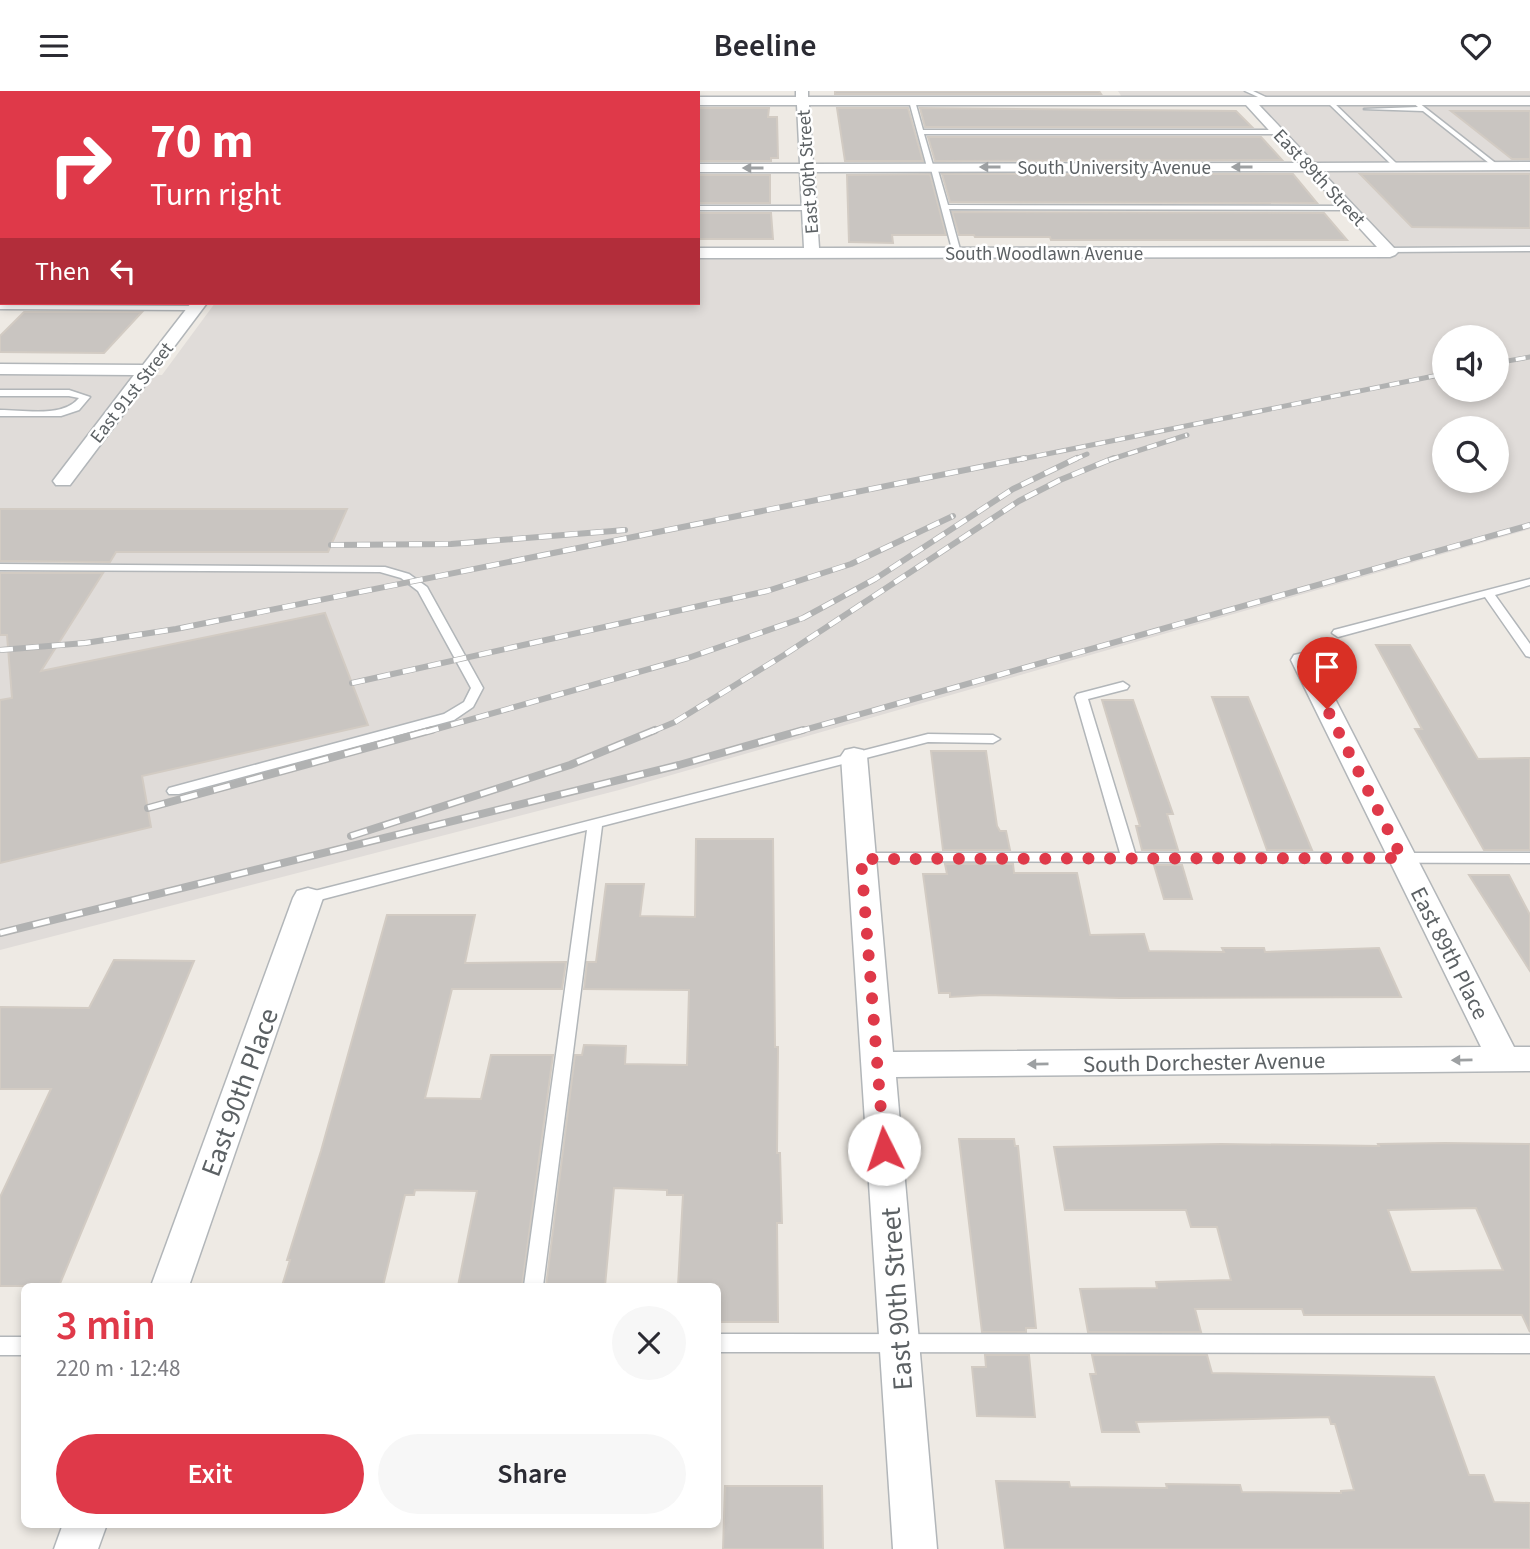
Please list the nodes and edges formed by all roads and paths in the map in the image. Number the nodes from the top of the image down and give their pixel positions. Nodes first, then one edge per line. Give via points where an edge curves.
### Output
1 (802, 96) edge
2 (1249, 96) edge
3 (700, 101) edge
4 (912, 101) junction
5 (1329, 101) junction
6 (1527, 103) edge
7 (1418, 105) junction
8 (1367, 109) dead end
9 (920, 132) junction
10 (1279, 132) junction
11 (1396, 166) junction
12 (1496, 166) junction
13 (1530, 166) edge
14 (932, 167) junction
15 (1310, 167) junction
16 (700, 168) edge
17 (807, 168) junction
18 (945, 207) junction
19 (700, 208) edge
20 (810, 208) junction
21 (1348, 208) junction
22 (1530, 249) edge
23 (1389, 251) junction
24 (700, 253) edge
25 (812, 253) junction
26 (957, 253) junction
27 (197, 305) edge
28 (0, 307) edge
29 (0, 369) edge
30 (148, 369) junction
31 (0, 393) edge
32 (0, 413) edge
33 (62, 481) dead end
34 (0, 567) edge
35 (1530, 582) edge
36 (1488, 593) junction
37 (1338, 633) dead end
38 (1530, 653) edge
39 (1303, 660) dead end
40 (1123, 686) dead end
41 (993, 739) dead end
42 (854, 755) junction
43 (174, 791) dead end
44 (595, 823) junction
45 (1129, 858) junction
46 (1402, 858) junction
47 (1530, 858) edge
48 (861, 859) junction
49 (308, 898) joint
50 (1517, 1059) edge
51 (878, 1065) junction
52 (171, 1283) edge
53 (533, 1283) edge
54 (721, 1343) edge
55 (899, 1343) junction
56 (1530, 1344) edge
57 (0, 1346) edge
58 (21, 1346) edge
59 (84, 1528) edge
60 (76, 1549) edge
61 (915, 1549) edge

1 - 3 street
1 - 4 street
1 - 17 street, East 90th Street
2 - 4 street
2 - 5 street via 1271,101
2 - 10 street, East 89th Street
4 - 9 lane
5 - 7 street
5 - 11 lane
6 - 7 street
7 - 8 lane
7 - 12 lane
9 - 10 lane
9 - 14 lane
10 - 15 street, East 89th Street
11 - 12 street, South University Avenue
11 - 15 street, South University Avenue
12 - 13 street, South University Avenue
15 -> 14 street, South University Avenue
14 - 17 street, South University Avenue
14 - 18 lane
15 - 21 street, East 89th Street
17 -> 16 street, South University Avenue
17 - 20 street, East 90th Street
18 - 21 lane
18 - 26 lane
19 - 20 lane
20 - 25 street, East 90th Street
21 - 23 street, East 89th Street
22 - 23 lane
23 - 26 street, South Woodlawn Avenue
24 - 25 street, South Woodlawn Avenue
25 - 26 street, South Woodlawn Avenue
27 - 28 lane
27 - 30 street, East 91st Street
29 - 30 street
30 - 33 street, East 91st Street
31 - 32 lane via 85,397 76,408 61,413
34 - 43 lane via 381,569 405,576 423,589 477,688 469,704 449,717
35 - 36 lane
36 - 37 lane
36 - 38 lane
39 - 46 street, East 89th Place
40 - 45 lane via 1081,697
41 - 42 lane via 928,739
42 - 44 lane
42 - 48 street, East 90th Street
44 - 49 lane
44 - 53 lane
45 - 46 lane
45 - 48 lane
46 - 47 lane
46 - 50 street, East 89th Place
48 - 51 street, East 90th Street
49 - 52 street, East 90th Place
50 -> 51 street, South Dorchester Avenue
51 - 55 street, East 90th Street
54 - 55 lane
55 - 56 lane
55 - 61 street, East 90th Street
57 - 58 lane
59 - 60 street

